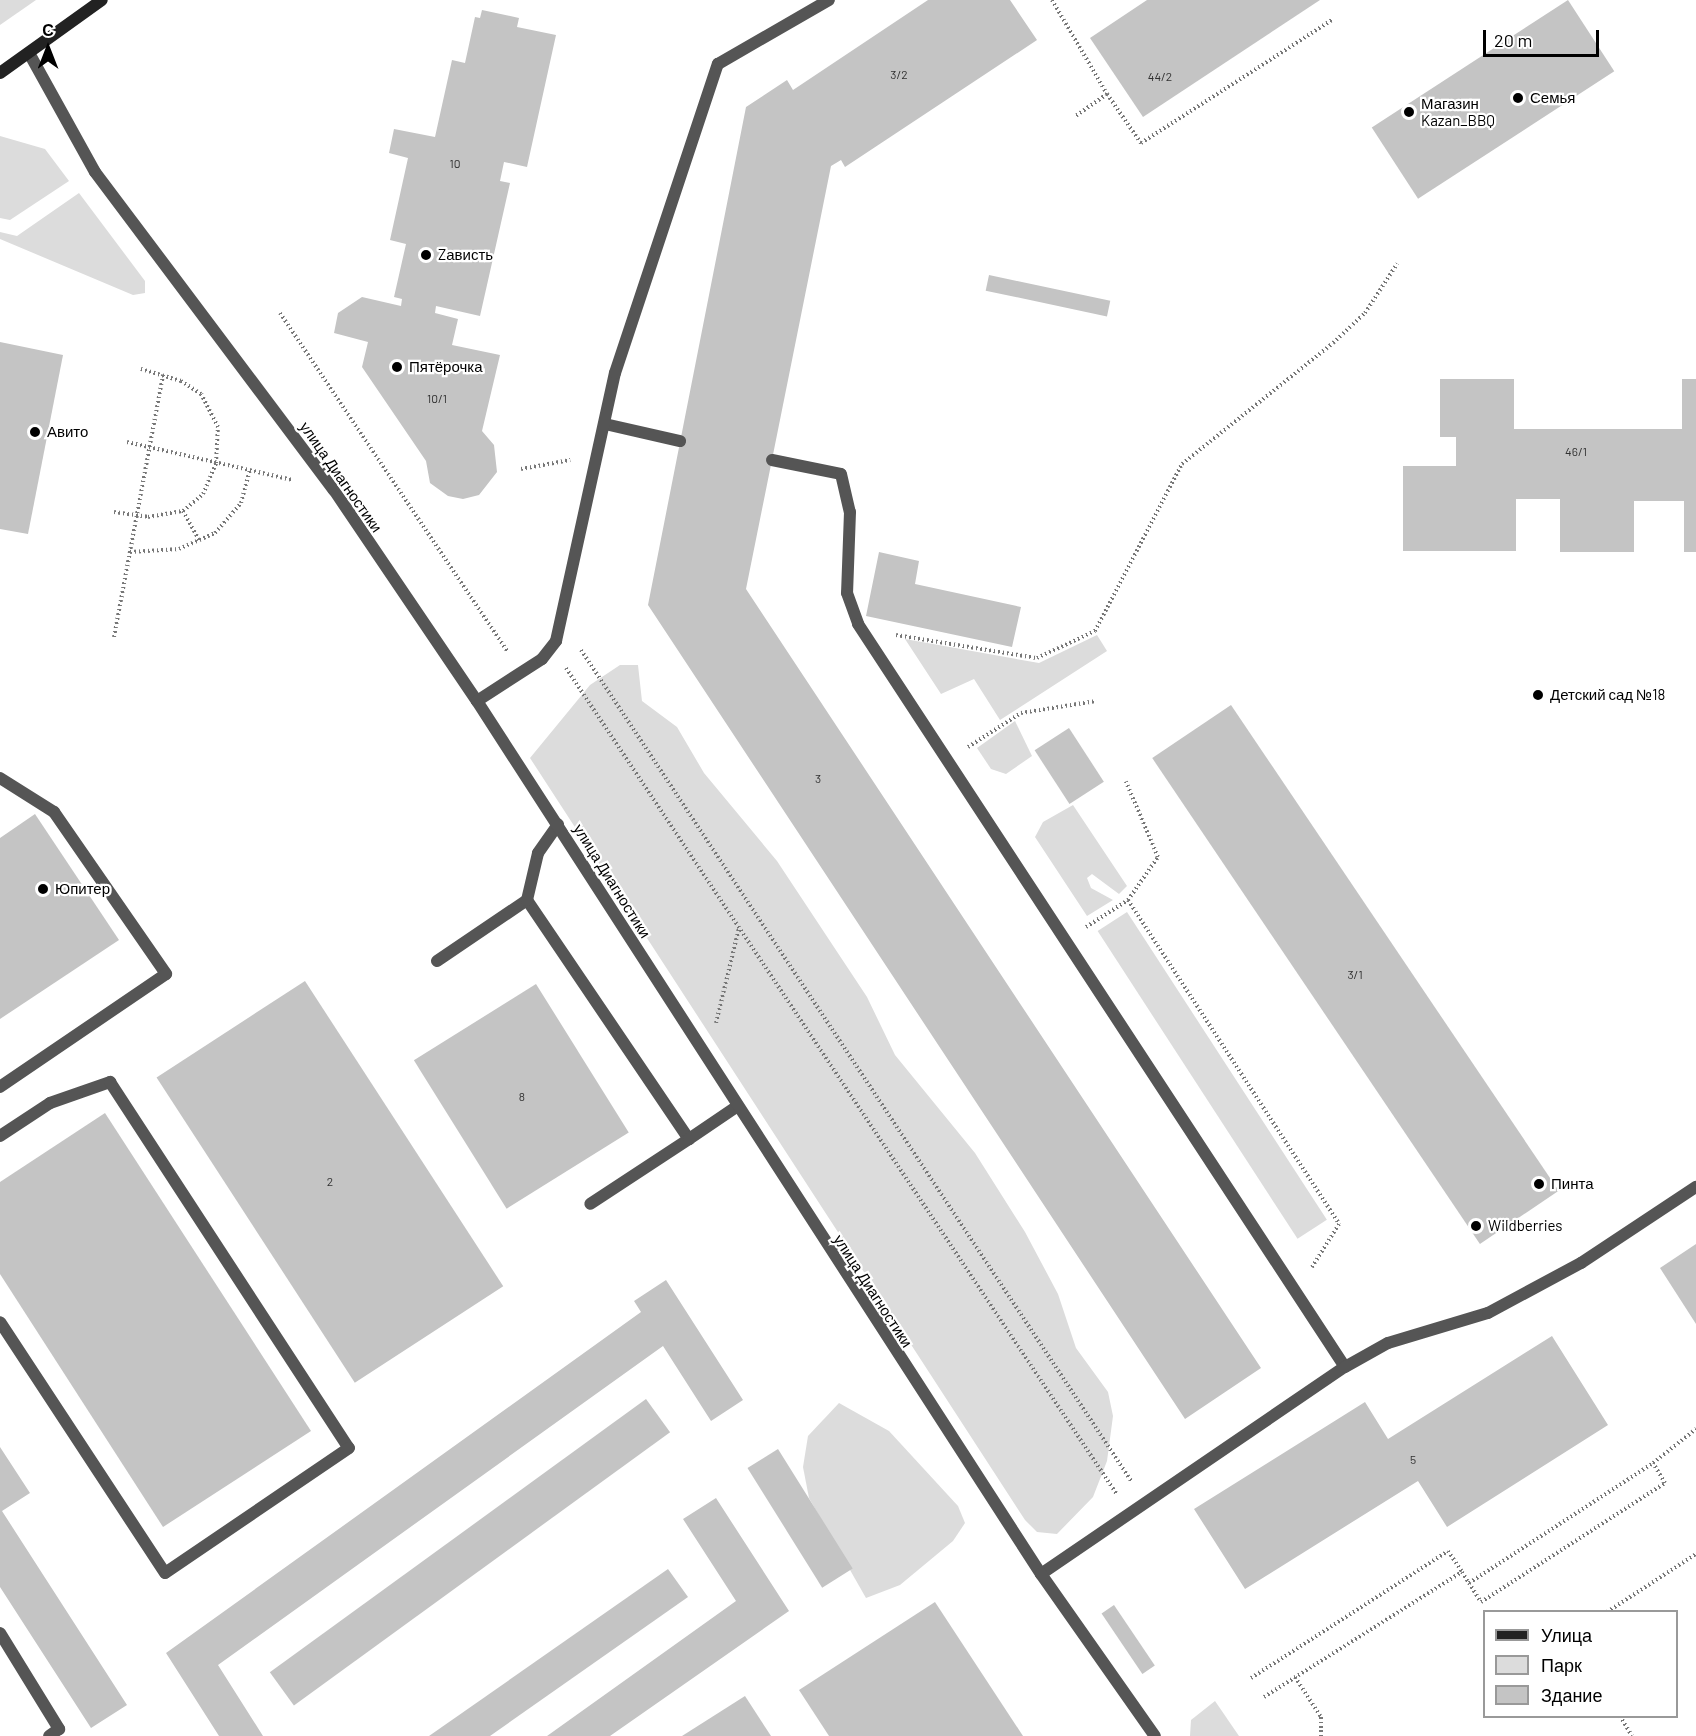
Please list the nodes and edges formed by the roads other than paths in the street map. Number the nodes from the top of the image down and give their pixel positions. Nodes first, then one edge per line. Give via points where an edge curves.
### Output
1 (102, 0) edge
2 (829, 0) edge
3 (29, 53) junction
4 (0, 74) edge
5 (605, 424) junction
6 (680, 441) dead end
7 (772, 460) dead end
8 (477, 701) junction
9 (0, 778) edge
10 (558, 824) junction
11 (527, 900) junction
12 (437, 961) dead end
13 (0, 1087) edge
14 (736, 1107) junction
15 (0, 1136) edge
16 (689, 1139) junction
17 (1696, 1187) edge
18 (590, 1204) dead end
19 (0, 1322) edge
20 (1346, 1367) junction
21 (1041, 1574) junction
22 (0, 1633) edge
23 (49, 1736) edge
24 (1155, 1736) edge

1 - 3 main road
2 - 5 street via 718,63 615,374
3 - 4 main road
3 - 8 street, улица Диагностики via 95,172 334,490
5 - 6 street
5 - 8 street via 552,647 522,673
7 - 20 street via 841,474 850,512 847,593 865,635
8 - 10 street, улица Диагностики
9 - 13 street via 54,812 166,974
10 - 11 street via 538,853
10 - 14 street, улица Диагностики
11 - 12 street
11 - 16 street
14 - 16 street
14 - 21 street, улица Диагностики
15 - 19 street via 50,1103 110,1082 349,1448 165,1573
16 - 18 street
17 - 20 street via 1581,1263 1488,1313 1388,1343
20 - 21 street
21 - 24 street, улица Диагностики
22 - 23 street via 59,1729

